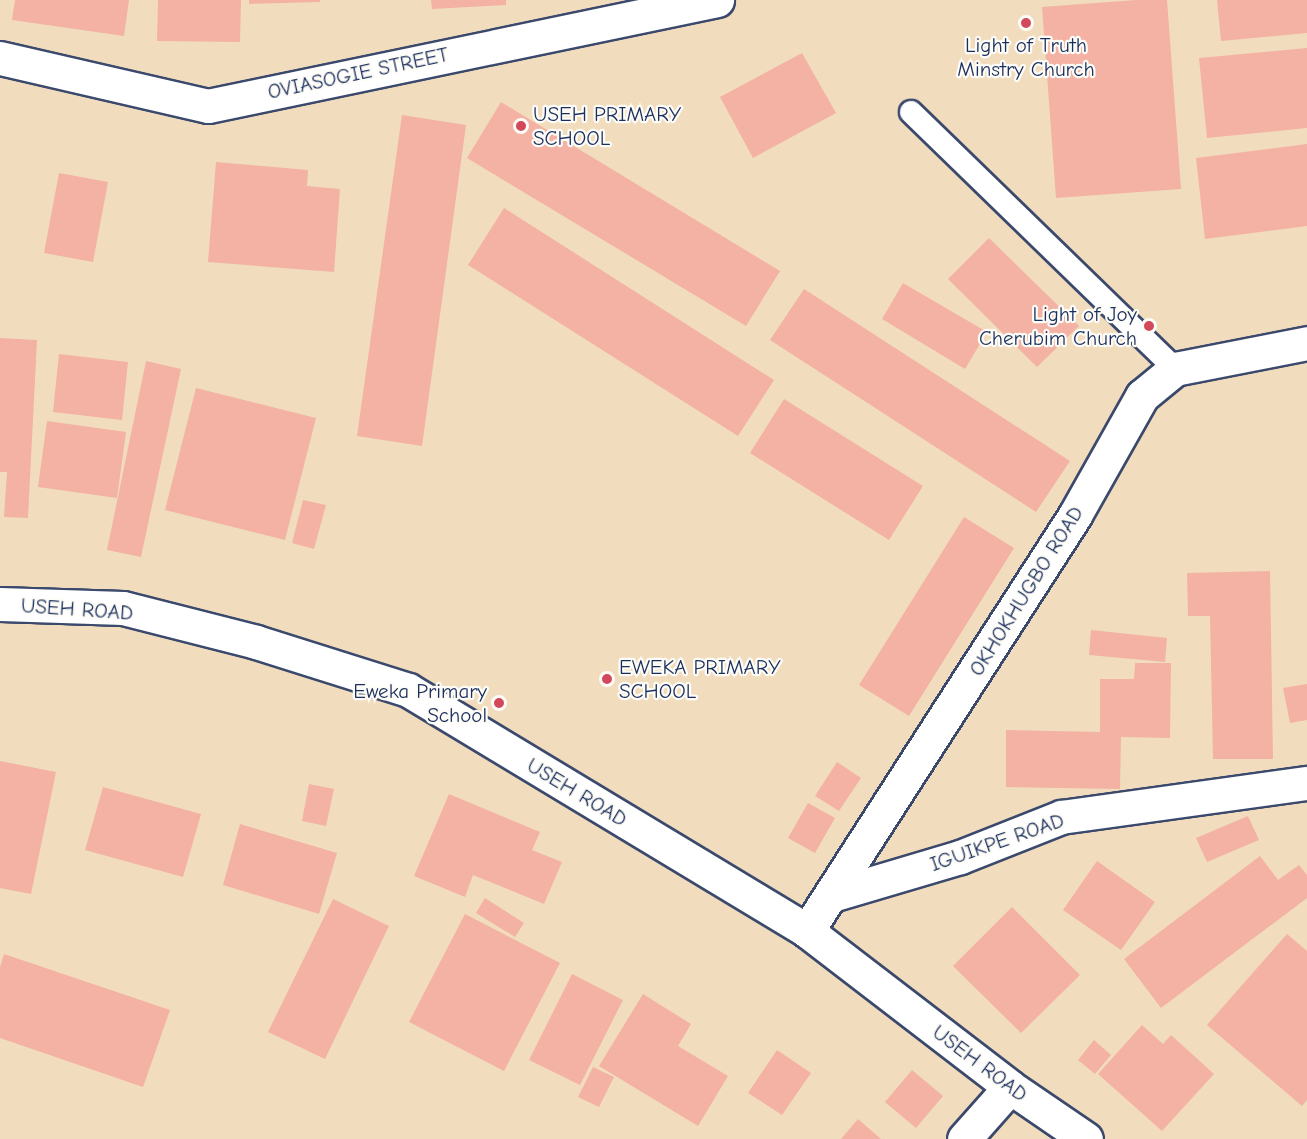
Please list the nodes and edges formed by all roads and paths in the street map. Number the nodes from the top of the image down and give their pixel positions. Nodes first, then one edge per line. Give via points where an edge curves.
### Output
1 (717, 0) edge
2 (0, 58) edge
3 (911, 112) dead end
4 (1307, 343) edge
5 (1175, 369) junction
6 (0, 604) edge
7 (1307, 783) edge
8 (832, 895) junction
9 (807, 931) junction
10 (1010, 1087) junction
11 (964, 1139) edge
12 (1086, 1139) edge

1 - 2 street, OVIASOGIE STREET via 208,106
3 - 5 lane
4 - 5 street, OKHOKHUGBO ROAD
5 - 8 street, OKHOKHUGBO ROAD via 1142,396 1075,515
6 - 9 street, USEH ROAD via 123,608 256,642 408,690
7 - 8 street, IGUIKPE ROAD via 1061,817 960,857
8 - 9 street, OKHOKHUGBO ROAD
9 - 10 street, USEH ROAD
10 - 11 street
10 - 12 street, USEH ROAD

